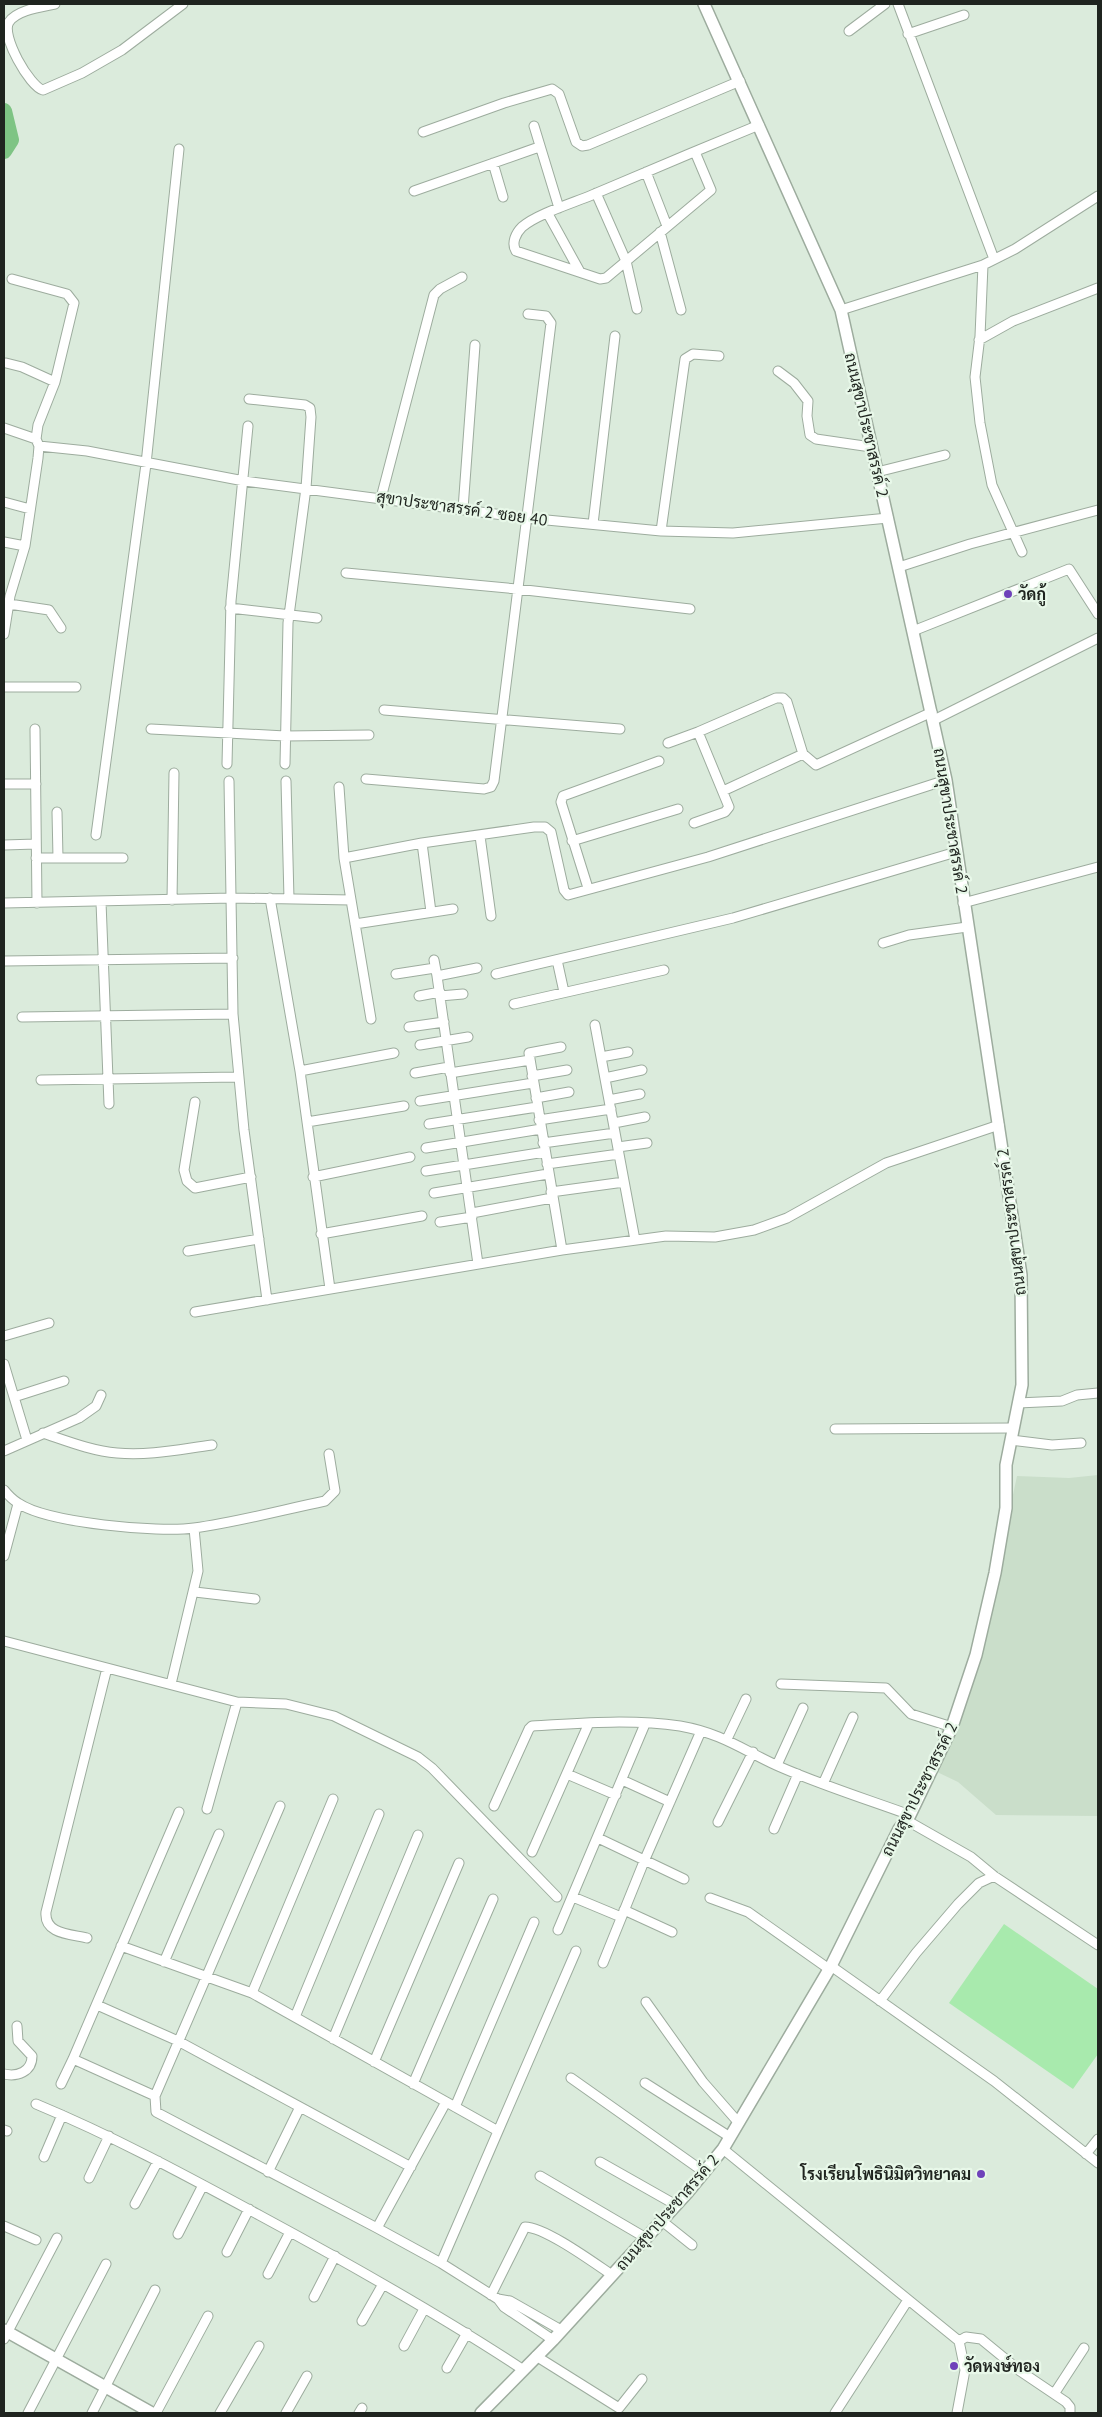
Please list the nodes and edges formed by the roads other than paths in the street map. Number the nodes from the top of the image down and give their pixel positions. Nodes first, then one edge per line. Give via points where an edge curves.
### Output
1 (55, 4) edge
2 (183, 4) edge
3 (704, 4) edge
4 (885, 4) edge
5 (898, 4) edge
6 (964, 16) dead end
7 (849, 31) dead end
8 (908, 34) junction
9 (740, 81) junction
10 (759, 125) junction
11 (534, 126) dead end
12 (422, 132) dead end
13 (539, 148) junction
14 (179, 150) dead end
15 (695, 152) junction
16 (493, 163) junction
17 (646, 172) junction
18 (414, 191) dead end
19 (596, 193) junction
20 (1098, 196) edge
21 (503, 197) dead end
22 (559, 208) junction
23 (548, 214) junction
24 (664, 229) junction
25 (994, 259) junction
26 (626, 261) junction
27 (982, 265) junction
28 (580, 272) junction
29 (462, 277) dead end
30 (12, 279) dead end
31 (1098, 288) edge
32 (637, 309) dead end
33 (682, 310) dead end
34 (840, 310) junction
35 (528, 314) dead end
36 (615, 336) dead end
37 (979, 340) junction
38 (475, 346) dead end
39 (719, 356) dead end
40 (6, 363) dead end
41 (778, 371) dead end
42 (55, 382) junction
43 (249, 399) dead end
44 (248, 426) dead end
45 (4, 428) edge
46 (37, 443) junction
47 (871, 447) junction
48 (945, 455) dead end
49 (146, 464) junction
50 (877, 472) junction
51 (244, 481) junction
52 (306, 488) junction
53 (381, 498) junction
54 (4, 502) edge
55 (30, 509) junction
56 (463, 509) junction
57 (1098, 510) edge
58 (526, 518) junction
59 (888, 518) junction
60 (593, 524) junction
61 (661, 531) junction
62 (1013, 533) junction
63 (4, 542) edge
64 (25, 546) junction
65 (1022, 552) dead end
66 (899, 567) junction
67 (346, 573) dead end
68 (517, 589) junction
69 (9, 604) junction
70 (1096, 604) edge
71 (230, 608) junction
72 (690, 609) dead end
73 (1098, 614) edge
74 (289, 615) junction
75 (317, 618) dead end
76 (61, 628) dead end
77 (913, 630) junction
78 (4, 634) edge
79 (1098, 638) edge
80 (76, 687) dead end
81 (4, 688) edge
82 (384, 710) dead end
83 (933, 716) junction
84 (501, 721) junction
85 (35, 729) dead end
86 (151, 729) dead end
87 (620, 729) dead end
88 (698, 732) junction
89 (227, 733) junction
90 (369, 735) dead end
91 (285, 736) junction
92 (668, 743) dead end
93 (803, 754) junction
94 (659, 761) dead end
95 (227, 764) dead end
96 (285, 764) dead end
97 (174, 772) dead end
98 (366, 779) dead end
99 (229, 780) dead end
100 (946, 780) junction
101 (286, 781) dead end
102 (4, 784) edge
103 (36, 784) junction
104 (339, 787) dead end
105 (723, 791) junction
106 (678, 809) dead end
107 (57, 812) dead end
108 (694, 823) dead end
109 (96, 835) dead end
110 (480, 836) junction
111 (572, 841) junction
112 (422, 843) junction
113 (36, 844) junction
114 (4, 845) edge
115 (956, 852) junction
116 (36, 858) junction
117 (58, 858) junction
118 (123, 858) dead end
119 (344, 858) junction
120 (1098, 867) edge
121 (588, 888) junction
122 (232, 898) junction
123 (270, 898) junction
124 (289, 899) junction
125 (172, 900) junction
126 (351, 900) junction
127 (101, 902) junction
128 (4, 903) edge
129 (37, 903) junction
130 (963, 903) junction
131 (453, 909) dead end
132 (431, 912) junction
133 (492, 916) dead end
134 (355, 924) junction
135 (967, 927) junction
136 (883, 943) dead end
137 (232, 958) junction
138 (103, 960) junction
139 (557, 960) junction
140 (4, 961) edge
141 (436, 968) junction
142 (478, 968) dead end
143 (664, 970) dead end
144 (396, 974) dead end
145 (496, 974) dead end
146 (564, 992) junction
147 (440, 994) junction
148 (463, 994) dead end
149 (419, 996) dead end
150 (514, 1004) dead end
151 (233, 1014) junction
152 (106, 1016) junction
153 (22, 1017) dead end
154 (371, 1019) dead end
155 (444, 1022) junction
156 (595, 1025) dead end
157 (409, 1027) dead end
158 (468, 1036) dead end
159 (446, 1040) junction
160 (420, 1045) dead end
161 (561, 1047) dead end
162 (628, 1052) dead end
163 (394, 1053) dead end
164 (601, 1057) junction
165 (530, 1060) junction
166 (450, 1070) junction
167 (567, 1070) dead end
168 (642, 1070) dead end
169 (300, 1071) junction
170 (415, 1072) dead end
171 (238, 1077) junction
172 (605, 1078) junction
173 (108, 1079) junction
174 (532, 1079) junction
175 (41, 1080) dead end
176 (569, 1092) dead end
177 (640, 1094) dead end
178 (453, 1096) junction
179 (536, 1098) junction
180 (420, 1101) dead end
181 (195, 1102) dead end
182 (109, 1104) dead end
183 (610, 1105) junction
184 (404, 1106) dead end
185 (537, 1108) junction
186 (645, 1117) dead end
187 (457, 1119) junction
188 (307, 1122) junction
189 (429, 1124) dead end
190 (540, 1124) junction
191 (999, 1125) junction
192 (614, 1128) junction
193 (460, 1142) junction
194 (647, 1143) dead end
195 (426, 1148) dead end
196 (544, 1148) junction
197 (619, 1151) junction
198 (410, 1157) dead end
199 (547, 1164) junction
200 (464, 1165) junction
201 (426, 1171) dead end
202 (548, 1174) junction
203 (250, 1177) junction
204 (313, 1177) junction
205 (624, 1182) junction
206 (467, 1188) junction
207 (434, 1193) dead end
208 (552, 1195) junction
209 (472, 1215) junction
210 (422, 1216) dead end
211 (440, 1222) dead end
212 (321, 1234) junction
213 (259, 1239) junction
214 (635, 1240) junction
215 (562, 1250) junction
216 (188, 1251) dead end
217 (478, 1264) junction
218 (330, 1289) junction
219 (267, 1300) junction
220 (195, 1312) dead end
221 (49, 1323) dead end
222 (4, 1336) edge
223 (4, 1367) edge
224 (64, 1382) dead end
225 (1098, 1394) edge
226 (101, 1395) dead end
227 (14, 1397) junction
228 (1018, 1403) junction
229 (835, 1429) dead end
230 (43, 1434) junction
231 (1012, 1434) junction
232 (26, 1440) junction
233 (1081, 1442) dead end
234 (212, 1445) dead end
235 (4, 1451) edge
236 (329, 1454) dead end
237 (4, 1490) edge
238 (18, 1504) junction
239 (194, 1528) junction
240 (4, 1556) edge
241 (195, 1592) junction
242 (255, 1599) dead end
243 (4, 1641) edge
244 (107, 1668) junction
245 (171, 1684) junction
246 (781, 1684) dead end
247 (746, 1699) dead end
248 (237, 1702) junction
249 (803, 1708) dead end
250 (853, 1717) dead end
251 (590, 1723) junction
252 (645, 1724) junction
253 (952, 1726) junction
254 (701, 1731) junction
255 (727, 1739) junction
256 (753, 1752) junction
257 (777, 1765) junction
258 (567, 1774) junction
259 (798, 1774) junction
260 (622, 1780) junction
261 (823, 1784) junction
262 (616, 1795) junction
263 (333, 1799) dead end
264 (670, 1802) junction
265 (280, 1806) dead end
266 (494, 1806) dead end
267 (207, 1809) dead end
268 (179, 1812) dead end
269 (379, 1814) dead end
270 (908, 1818) junction
271 (718, 1822) dead end
272 (774, 1829) dead end
273 (219, 1834) dead end
274 (418, 1835) dead end
275 (598, 1838) junction
276 (532, 1852) dead end
277 (645, 1859) junction
278 (459, 1863) dead end
279 (994, 1876) junction
280 (684, 1879) dead end
281 (557, 1897) dead end
282 (573, 1897) junction
283 (493, 1898) dead end
284 (710, 1898) dead end
285 (622, 1914) junction
286 (534, 1922) dead end
287 (558, 1930) dead end
288 (672, 1932) dead end
289 (87, 1938) dead end
290 (1098, 1944) edge
291 (121, 1946) junction
292 (576, 1952) dead end
293 (164, 1962) junction
294 (603, 1963) dead end
295 (830, 1968) junction
296 (208, 1977) junction
297 (252, 1993) junction
298 (880, 2000) junction
299 (646, 2002) dead end
300 (97, 2005) junction
301 (295, 2017) junction
302 (17, 2026) dead end
303 (333, 2039) junction
304 (178, 2041) junction
305 (73, 2060) junction
306 (374, 2062) junction
307 (4, 2074) edge
308 (572, 2078) dead end
309 (645, 2083) dead end
310 (61, 2084) dead end
311 (413, 2084) junction
312 (155, 2096) junction
313 (446, 2102) junction
314 (36, 2104) dead end
315 (300, 2107) junction
316 (455, 2107) junction
317 (62, 2115) junction
318 (738, 2122) junction
319 (498, 2131) junction
320 (109, 2136) junction
321 (730, 2137) junction
322 (1098, 2139) edge
323 (723, 2149) junction
324 (1086, 2154) junction
325 (44, 2157) dead end
326 (158, 2161) junction
327 (600, 2162) dead end
328 (1098, 2163) edge
329 (411, 2167) junction
330 (268, 2172) junction
331 (704, 2172) junction
332 (540, 2176) dead end
333 (89, 2178) dead end
334 (203, 2184) junction
335 (135, 2204) dead end
336 (676, 2205) junction
337 (249, 2210) junction
338 (662, 2220) junction
339 (4, 2226) edge
340 (377, 2228) junction
341 (290, 2232) junction
342 (178, 2234) dead end
343 (57, 2238) dead end
344 (646, 2238) junction
345 (36, 2240) dead end
346 (692, 2245) dead end
347 (227, 2252) dead end
348 (335, 2256) junction
349 (440, 2263) junction
350 (106, 2264) dead end
351 (268, 2274) dead end
352 (612, 2274) junction
353 (383, 2284) junction
354 (155, 2290) dead end
355 (494, 2297) junction
356 (314, 2298) dead end
357 (908, 2300) junction
358 (424, 2309) junction
359 (208, 2316) dead end
360 (362, 2321) dead end
361 (561, 2330) junction
362 (467, 2333) junction
363 (5, 2334) edge
364 (552, 2340) junction
365 (959, 2341) junction
366 (259, 2346) dead end
367 (404, 2346) dead end
368 (1084, 2348) dead end
369 (536, 2356) junction
370 (56, 2360) junction
371 (447, 2368) dead end
372 (522, 2369) junction
373 (307, 2376) dead end
374 (642, 2379) dead end
375 (106, 2387) junction
376 (1054, 2394) junction
377 (28, 2413) edge
378 (92, 2413) edge
379 (154, 2413) edge
380 (220, 2413) edge
381 (286, 2413) edge
382 (481, 2413) edge
383 (835, 2413) edge
384 (956, 2413) edge
385 (1070, 2413) edge

1 - 2 street via 19,15 7,26 16,54 34,86 43,90 122,50
3 - 9 street, ถนนสุขาประชาสรรค์ 2
4 - 7 street
5 - 8 street
6 - 8 street
8 - 25 street
9 - 10 street, ถนนสุขาประชาสรรค์ 2
9 - 12 street via 582,146 576,142 559,94 552,89 504,102
10 - 15 street
10 - 34 street, ถนนสุขาประชาสรรค์ 2
11 - 13 street
13 - 16 street
13 - 22 street
14 - 49 street
15 - 17 street
15 - 24 street via 711,190
16 - 18 street
16 - 21 street
17 - 19 street
17 - 24 street
19 - 22 street
19 - 26 street
20 - 25 street via 1015,250
22 - 23 street
23 - 28 street
23 - 28 street via 521,228 513,246 516,251
24 - 26 street
24 - 33 street
25 - 27 street
26 - 28 street via 606,278
26 - 32 street
27 - 34 street
27 - 37 street
29 - 53 street via 434,295
30 - 42 street via 67,294 74,299
31 - 37 street via 1013,321
34 - 47 street, ถนนสุขาประชาสรรค์ 2
35 - 58 street via 546,316 551,323
36 - 60 street
37 - 62 street via 975,377 980,423 992,485
38 - 56 street
39 - 61 street via 693,354 685,360
40 - 42 street
41 - 47 street via 794,383 808,401 810,435 816,439
42 - 46 street via 38,425
43 - 52 street via 310,408
44 - 51 street
45 - 46 street, สุขาประชาสรรค์ 2 ซอย 40
46 - 49 street, สุขาประชาสรรค์ 2 ซอย 40
46 - 55 street
47 - 50 street, ถนนสุขาประชาสรรค์ 2
48 - 50 street
49 - 51 street, สุขาประชาสรรค์ 2 ซอย 40
49 - 109 street
50 - 59 street, ถนนสุขาประชาสรรค์ 2
51 - 52 street, สุขาประชาสรรค์ 2 ซอย 40
51 - 71 street
52 - 53 street, สุขาประชาสรรค์ 2 ซอย 40
52 - 74 street
53 - 56 street, สุขาประชาสรรค์ 2 ซอย 40
54 - 55 street
55 - 64 street
56 - 58 street, สุขาประชาสรรค์ 2 ซอย 40
57 - 62 street
58 - 60 street, สุขาประชาสรรค์ 2 ซอย 40
58 - 68 street
59 - 61 street, สุขาประชาสรรค์ 2 ซอย 40 via 733,533
59 - 66 street, ถนนสุขาประชาสรรค์ 2
60 - 61 street, สุขาประชาสรรค์ 2 ซอย 40
62 - 65 street
62 - 66 street
63 - 64 street
64 - 69 street
66 - 77 street, ถนนสุขาประชาสรรค์ 2
67 - 68 street
68 - 72 street
68 - 84 street
69 - 76 street via 49,610
69 - 78 street
70 - 73 street
70 - 77 street via 1069,569
71 - 74 street
71 - 89 street
74 - 75 street
74 - 91 street
77 - 83 street, ถนนสุขาประชาสรรค์ 2
79 - 83 street
80 - 81 street
82 - 84 street
83 - 93 street via 816,765
83 - 100 street, ถนนสุขาประชาสรรค์ 2
84 - 87 street
84 - 98 street via 491,787
85 - 103 street
86 - 89 street
88 - 92 street
88 - 93 street via 776,698 783,698
88 - 105 street
89 - 91 street
89 - 95 street
90 - 91 street
91 - 96 street
93 - 105 street
94 - 111 street via 563,796 561,802
97 - 125 street
99 - 122 street
100 - 115 street, ถนนสุขาประชาสรรค์ 2
100 - 121 street via 708,857
101 - 124 street
102 - 103 street
103 - 113 street
104 - 119 street
105 - 108 street via 729,807 725,812
106 - 111 street
107 - 117 street
110 - 112 street
110 - 121 street via 544,827 551,832 564,890 568,895
110 - 133 street
111 - 121 street
112 - 119 street
112 - 132 street
113 - 114 street
113 - 116 street
115 - 130 street, ถนนสุขาประชาสรรค์ 2
115 - 139 street via 733,918
116 - 117 street
116 - 129 street
117 - 118 street
119 - 126 street
120 - 130 street
122 - 123 street
122 - 125 street
122 - 137 street
123 - 124 street
123 - 169 street
124 - 126 street
125 - 127 street
126 - 134 street
127 - 129 street
127 - 138 street
128 - 129 street
130 - 135 street, ถนนสุขาประชาสรรค์ 2
131 - 132 street
132 - 134 street
134 - 154 street
135 - 136 street via 909,934
135 - 191 street, ถนนสุขาประชาสรรค์ 2
137 - 138 street
137 - 151 street
138 - 140 street
138 - 152 street
139 - 145 street
139 - 146 street
141 - 142 street
141 - 144 street
141 - 147 street
143 - 146 street
146 - 150 street
147 - 148 street
147 - 149 street
147 - 155 street
151 - 152 street
151 - 171 street
152 - 153 street
152 - 173 street
155 - 157 street
155 - 159 street
156 - 164 street
158 - 159 street
159 - 160 street
159 - 166 street
161 - 165 street via 529,1054
162 - 164 street
163 - 169 street
164 - 172 street
165 - 166 street
165 - 174 street
166 - 170 street
166 - 178 street
167 - 174 street
168 - 172 street
169 - 188 street
171 - 173 street
171 - 203 street
172 - 183 street
173 - 175 street
173 - 182 street
174 - 178 street
174 - 179 street
176 - 179 street
177 - 183 street
178 - 180 street
178 - 187 street
179 - 185 street
181 - 203 street via 184,1170 187,1182 195,1188
183 - 190 street
183 - 192 street
184 - 188 street
185 - 187 street
185 - 190 street
186 - 192 street
187 - 189 street
187 - 193 street
188 - 204 street
190 - 193 street
190 - 196 street
191 - 214 street via 886,1163 787,1218 754,1230 715,1237 666,1236
191 - 228 street, ถนนสุขาประชาสรรค์ 2 via 1021,1275 1022,1385
192 - 196 street
192 - 197 street
193 - 195 street
193 - 200 street
194 - 197 street
196 - 199 street
196 - 200 street
197 - 199 street
197 - 205 street
198 - 204 street
199 - 202 street
200 - 201 street
200 - 206 street
202 - 206 street
202 - 208 street
203 - 213 street
204 - 212 street
205 - 208 street
205 - 214 street
206 - 207 street
206 - 209 street
208 - 209 street
208 - 215 street
209 - 211 street
209 - 217 street
210 - 212 street
212 - 218 street
213 - 216 street
213 - 219 street
214 - 215 street
215 - 217 street
217 - 218 street
218 - 219 street
219 - 220 street
221 - 222 street
223 - 227 street
224 - 227 street
225 - 228 street via 1077,1395 1062,1401
226 - 230 street via 91,1411
227 - 232 street
228 - 231 street, ถนนสุขาประชาสรรค์ 2
229 - 231 street
230 - 232 street
230 - 234 street via 99,1451 117,1453
231 - 233 street via 1052,1445
231 - 253 street, ถนนสุขาประชาสรรค์ 2 via 1006,1465 1006,1508 995,1572 976,1655
232 - 235 street
236 - 239 street via 335,1491 325,1501
237 - 238 street
238 - 239 street via 37,1512 84,1521 166,1530
238 - 240 street
239 - 241 street via 198,1571
241 - 242 street
241 - 245 street
243 - 244 street
244 - 245 street
244 - 289 street via 45,1920 53,1930
245 - 248 street
246 - 253 street via 886,1688 911,1714
247 - 255 street
248 - 267 street
248 - 281 street via 286,1704 334,1716 418,1757
249 - 257 street
250 - 261 street
251 - 252 street
251 - 258 street
251 - 266 street via 532,1726 528,1729
252 - 254 street
252 - 260 street
253 - 270 street, ถนนสุขาประชาสรรค์ 2
254 - 255 street
254 - 264 street
255 - 256 street
256 - 257 street
256 - 271 street
257 - 259 street
258 - 262 street
258 - 276 street
259 - 261 street
259 - 272 street
260 - 262 street
260 - 264 street
261 - 270 street
262 - 275 street
263 - 297 street
264 - 277 street
265 - 296 street
268 - 291 street
269 - 301 street
270 - 279 street via 971,1857
270 - 295 street, ถนนสุขาประชาสรรค์ 2 via 899,1829
273 - 293 street
274 - 303 street
275 - 277 street
275 - 282 street
277 - 280 street
277 - 285 street
278 - 306 street
279 - 290 street
279 - 298 street via 979,1883 958,1904
282 - 285 street
282 - 287 street
283 - 311 street
284 - 295 street via 748,1912
285 - 288 street
285 - 294 street
286 - 316 street
291 - 293 street
291 - 300 street
292 - 319 street
293 - 296 street
295 - 298 street
295 - 318 street, ถนนสุขาประชาสรรค์ 2
296 - 297 street
296 - 304 street
297 - 301 street
298 - 324 street via 994,2081
299 - 318 street via 675,2045
300 - 304 street
300 - 305 street
301 - 303 street
302 - 307 street via 18,2041 32,2056 32,2062 28,2070 19,2074
303 - 306 street
304 - 312 street
304 - 315 street
305 - 310 street
305 - 312 street
306 - 311 street
308 - 331 street
309 - 321 street
311 - 313 street
312 - 330 street via 154,2107 160,2116
313 - 316 street
313 - 329 street
314 - 317 street
315 - 329 street
315 - 330 street
316 - 319 street
317 - 320 street
317 - 325 street
318 - 321 street, ถนนสุขาประชาสรรค์ 2
319 - 349 street
320 - 326 street
320 - 333 street
321 - 323 street, ถนนสุขาประชาสรรค์ 2
322 - 324 street
323 - 331 street, ถนนสุขาประชาสรรค์ 2
323 - 357 street
324 - 328 street
326 - 334 street
326 - 335 street
327 - 336 street
329 - 340 street
330 - 340 street
331 - 336 street, ถนนสุขาประชาสรรค์ 2
332 - 344 street
334 - 337 street
334 - 342 street
336 - 338 street, ถนนสุขาประชาสรรค์ 2
337 - 341 street
337 - 347 street
338 - 344 street, ถนนสุขาประชาสรรค์ 2
338 - 346 street
339 - 345 street
340 - 349 street
341 - 348 street
341 - 351 street
343 - 363 street
344 - 352 street, ถนนสุขาประชาสรรค์ 2
348 - 353 street
348 - 356 street
349 - 355 street
350 - 370 street
352 - 355 street via 563,2243 526,2227
352 - 361 street, ถนนสุขาประชาสรรค์ 2
353 - 358 street
353 - 360 street
354 - 375 street
355 - 361 street via 510,2301
355 - 364 street
357 - 365 street
357 - 383 street
358 - 362 street
358 - 367 street
359 - 379 street
361 - 364 street, ถนนสุขาประชาสรรค์ 2
362 - 371 street
362 - 372 street
363 - 370 street
364 - 369 street, ถนนสุขาประชาสรรค์ 2
365 - 376 street via 966,2337 981,2338
365 - 384 street via 965,2370
366 - 380 street
368 - 376 street
369 - 372 street, ถนนสุขาประชาสรรค์ 2
369 - 374 street via 619,2408
370 - 375 street
370 - 377 street
372 - 382 street, ถนนสุขาประชาสรรค์ 2
373 - 381 street
375 - 378 street
375 - 379 street
376 - 385 street via 1070,2407

